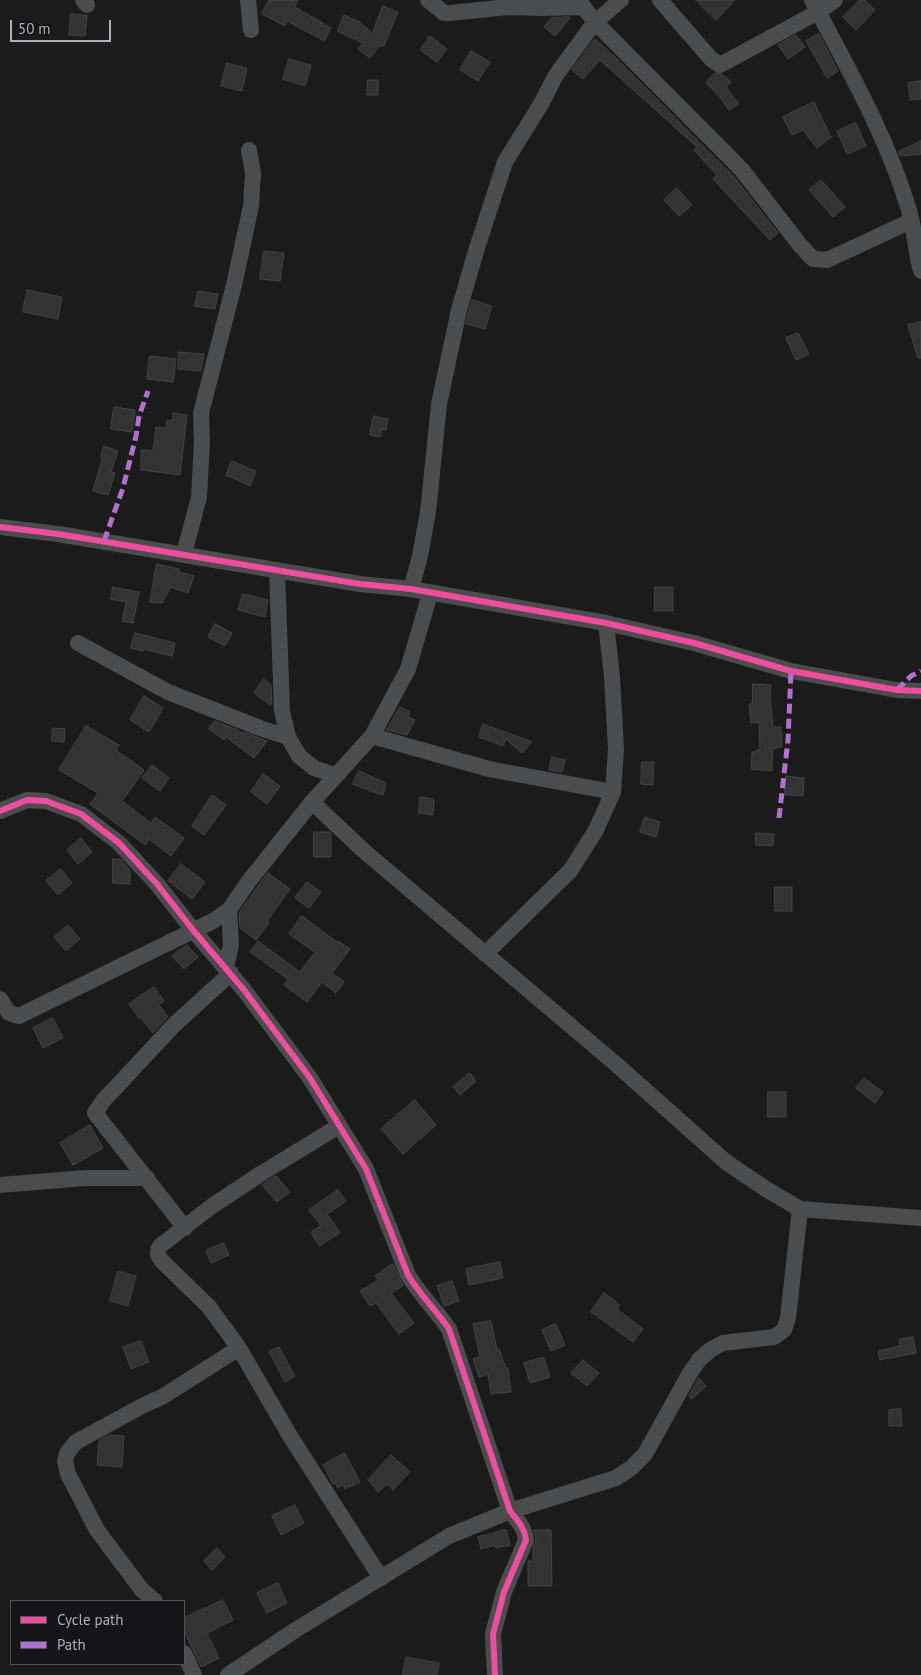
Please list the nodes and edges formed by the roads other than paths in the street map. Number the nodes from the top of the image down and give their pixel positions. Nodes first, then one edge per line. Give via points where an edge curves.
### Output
1 (248, 0) edge
2 (428, 0) edge
3 (621, 0) edge
4 (660, 0) edge
5 (835, 0) edge
6 (581, 3) edge
7 (449, 6) edge
8 (815, 6) edge
9 (595, 22) junction
10 (251, 30) dead end
11 (249, 150) dead end
12 (911, 221) junction
13 (921, 271) edge
14 (0, 527) edge
15 (184, 554) junction
16 (277, 570) junction
17 (411, 589) junction
18 (430, 594) junction
19 (606, 623) junction
20 (78, 643) dead end
21 (921, 691) edge
22 (372, 736) junction
23 (288, 737) junction
24 (335, 775) junction
25 (613, 792) junction
26 (312, 802) junction
27 (0, 811) edge
28 (228, 910) junction
29 (193, 930) junction
30 (485, 954) junction
31 (228, 970) junction
32 (0, 999) edge
33 (339, 1126) junction
34 (147, 1178) junction
35 (0, 1185) edge
36 (800, 1208) junction
37 (921, 1218) edge
38 (185, 1228) junction
39 (239, 1348) junction
40 (510, 1511) junction
41 (381, 1578) junction
42 (154, 1600) edge
43 (185, 1655) edge
44 (194, 1675) edge
45 (228, 1675) edge
46 (495, 1675) edge

1 - 10 street
2 - 7 street
3 - 9 street
4 - 8 street via 711,59 720,65
5 - 8 street
6 - 7 street via 463,13
6 - 9 street
8 - 12 street via 874,119 898,177
9 - 12 street via 742,170 800,245 814,258 827,260
9 - 17 street via 556,75 505,162 459,310 439,404 428,512
11 - 15 street via 253,173 251,206 201,412 199,497
12 - 13 street
14 - 15 street
15 - 16 street
16 - 17 street
16 - 23 street via 282,711
17 - 18 street
18 - 19 street
18 - 22 street via 408,669
19 - 21 street via 791,671 897,690
19 - 25 street via 616,749
20 - 23 street via 168,692
22 - 24 street
22 - 25 street via 489,769
23 - 24 street via 299,756 314,768
24 - 26 street
25 - 30 street via 596,830 570,871
26 - 28 street
26 - 30 street
27 - 29 street via 27,800 46,801 81,814 119,843
28 - 29 street
28 - 31 street via 231,945
29 - 31 street
29 - 32 street via 18,1016 9,1013
30 - 36 street via 726,1162
31 - 33 street via 310,1078
31 - 34 street via 96,1109 96,1115
33 - 38 street via 262,1172
33 - 40 street via 366,1169 408,1275 449,1329
34 - 35 street via 85,1178
34 - 38 street
36 - 37 street
36 - 40 street via 784,1330 774,1337 723,1344 710,1350 690,1373 645,1454 616,1478
38 - 39 street via 160,1246 158,1255 209,1307
39 - 41 street via 290,1436
39 - 42 street via 162,1397 76,1442 67,1453 68,1474 97,1530 142,1590
40 - 41 street via 449,1536
40 - 46 street via 521,1524 526,1540 504,1592 493,1634
41 - 45 street
43 - 44 street

